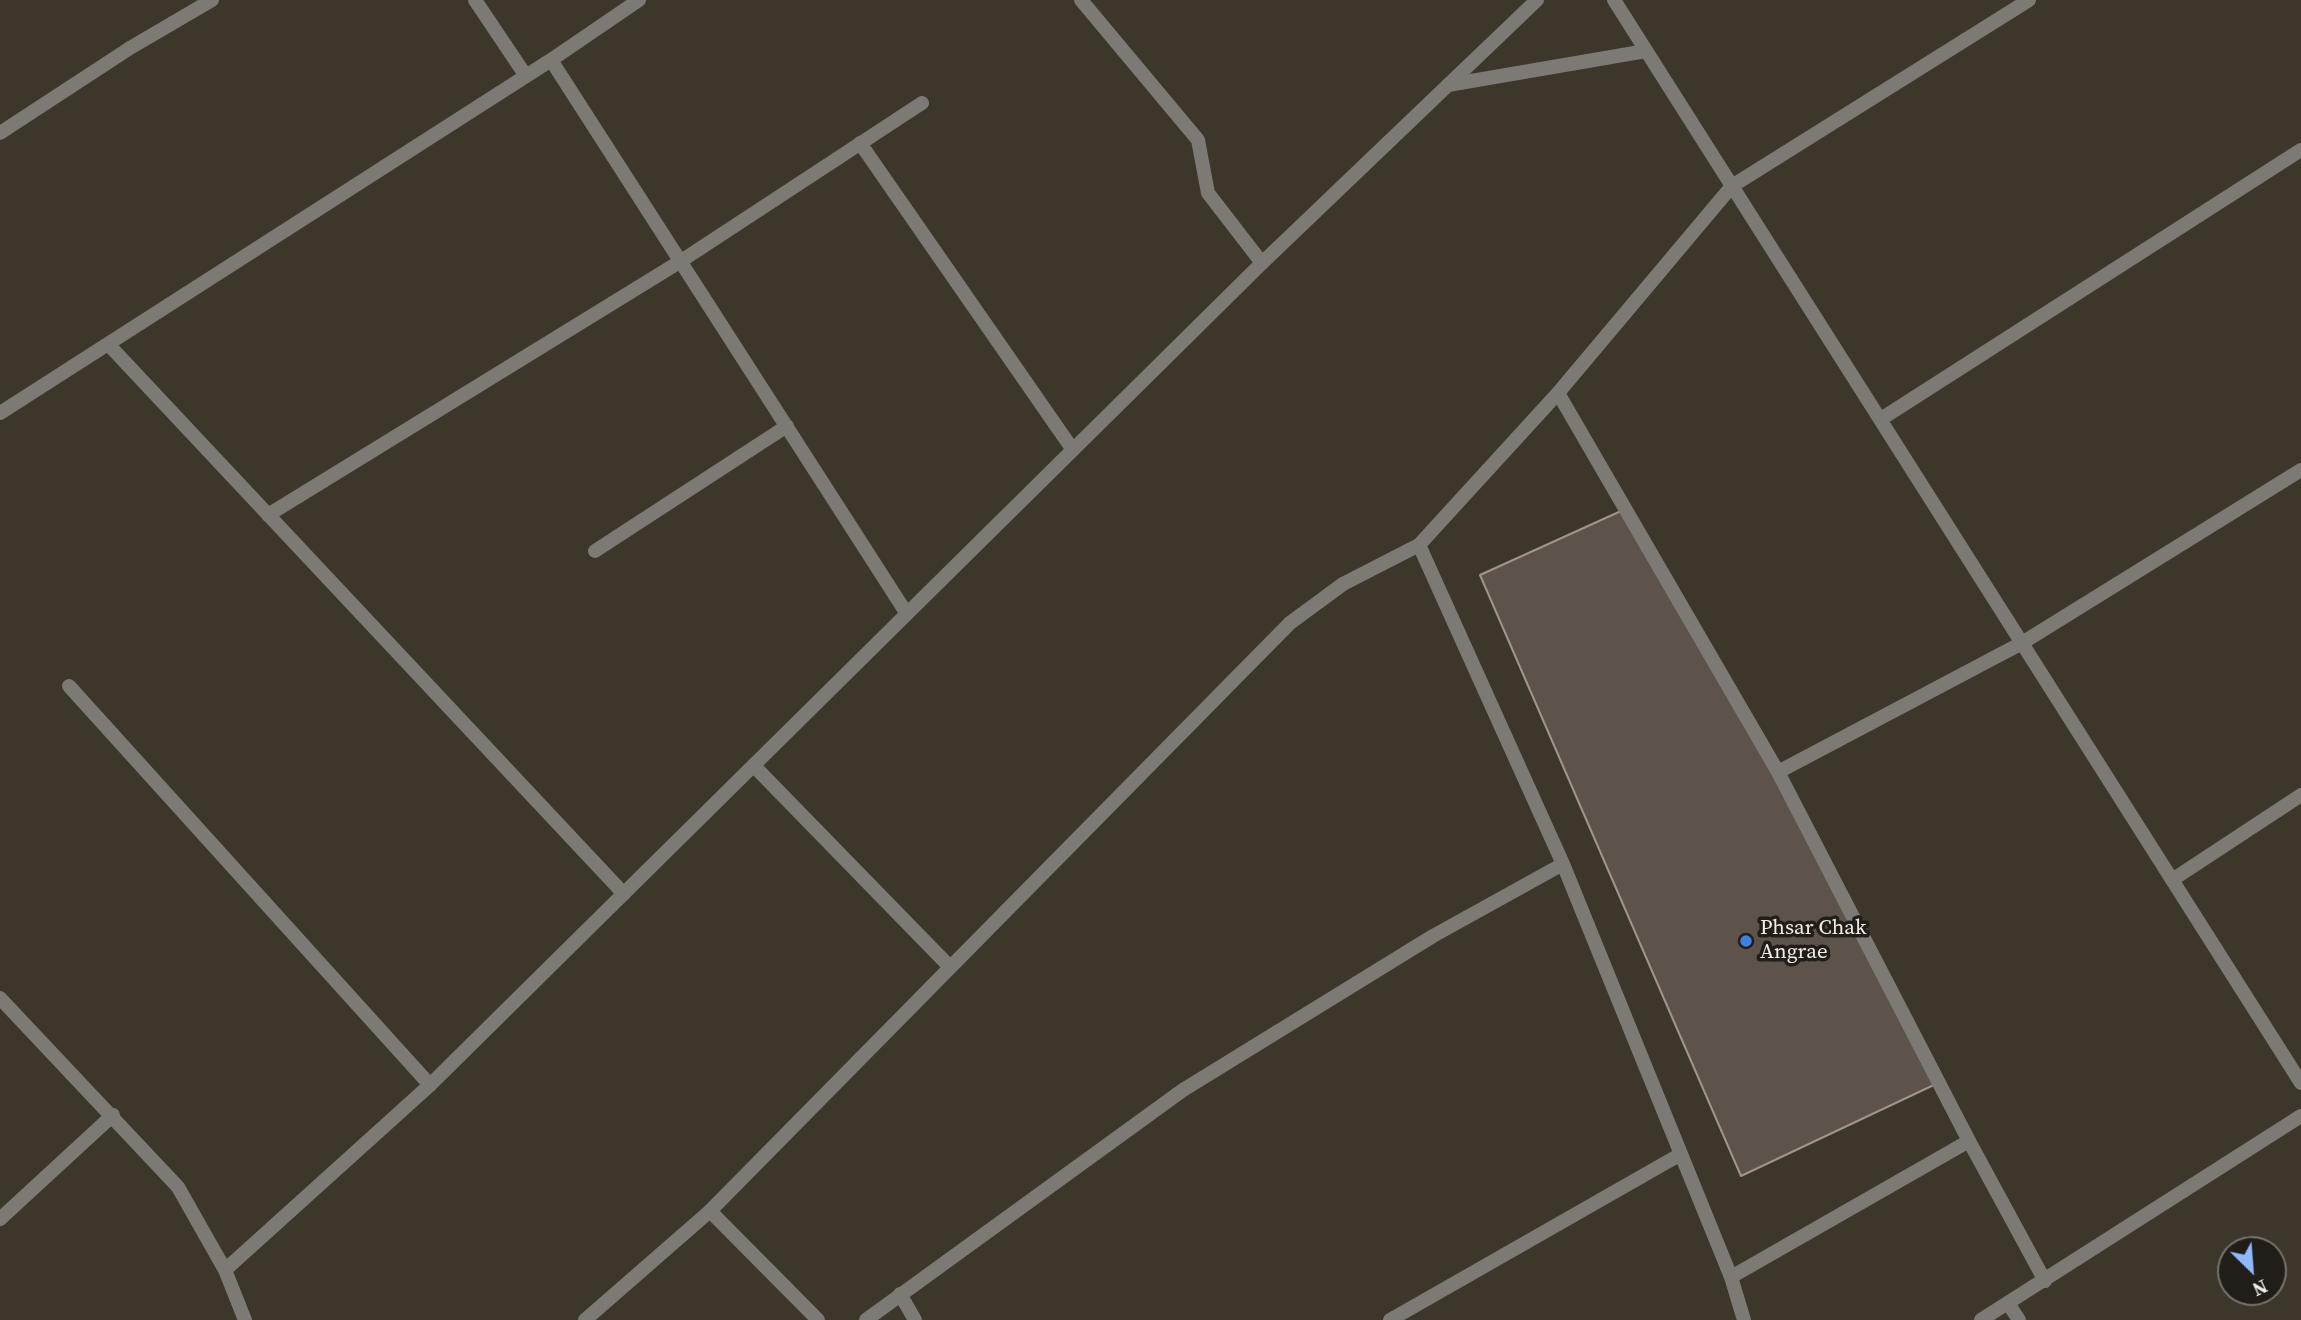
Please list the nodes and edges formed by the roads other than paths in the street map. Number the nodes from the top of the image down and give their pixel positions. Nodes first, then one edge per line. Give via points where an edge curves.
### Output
1 (212, 0) edge
2 (475, 0) edge
3 (639, 0) edge
4 (1081, 0) edge
5 (1537, 0) edge
6 (1614, 0) edge
7 (2029, 0) edge
8 (1646, 51) junction
9 (551, 60) junction
10 (526, 76) junction
11 (1448, 85) junction
12 (922, 103) dead end
13 (0, 133) edge
14 (860, 143) junction
15 (2301, 150) edge
16 (1732, 186) junction
17 (681, 261) junction
18 (1262, 263) junction
19 (108, 344) junction
20 (1558, 393) junction
21 (0, 413) edge
22 (1881, 419) junction
23 (787, 426) junction
24 (1073, 450) junction
25 (2301, 470) edge
26 (268, 515) junction
27 (1419, 545) junction
28 (595, 551) dead end
29 (907, 614) junction
30 (2022, 643) junction
31 (69, 686) dead end
32 (755, 767) junction
33 (1778, 772) junction
34 (2301, 795) edge
35 (1563, 864) junction
36 (2172, 880) junction
37 (624, 894) junction
38 (950, 967) junction
39 (0, 998) edge
40 (2301, 1083) edge
41 (430, 1085) junction
42 (113, 1115) junction
43 (2301, 1116) edge
44 (1969, 1141) junction
45 (1681, 1154) junction
46 (710, 1211) junction
47 (0, 1219) edge
48 (225, 1270) junction
49 (1731, 1277) junction
50 (2045, 1281) junction
51 (900, 1294) junction
52 (2008, 1303) junction
53 (245, 1320) edge
54 (584, 1320) edge
55 (818, 1320) edge
56 (866, 1320) edge
57 (915, 1320) edge
58 (1390, 1320) edge
59 (1744, 1320) edge
60 (1981, 1320) edge
61 (2019, 1320) edge

1 - 13 street
2 - 10 street
3 - 9 street
4 - 18 street via 1198,140 1208,194
5 - 11 street
6 - 8 street
7 - 16 street
8 - 11 street
8 - 16 street
9 - 10 street
9 - 17 street
10 - 19 street
11 - 18 street
12 - 14 street
14 - 17 street
14 - 24 street
15 - 22 street
16 - 20 street
16 - 22 street
17 - 23 street
17 - 26 street
18 - 24 street
19 - 21 street
19 - 26 street
20 - 27 street
20 - 33 street
22 - 30 street
23 - 28 street
23 - 29 street
24 - 29 street
25 - 30 street
26 - 37 street
27 - 35 street
27 - 38 street via 1343,584 1290,623
29 - 32 street
30 - 33 street
30 - 36 street
31 - 41 street
32 - 37 street
32 - 38 street
33 - 44 street
34 - 36 street
35 - 45 street
35 - 51 street via 1433,936 1182,1090
36 - 40 street
37 - 41 street
38 - 46 street
39 - 42 street
41 - 48 street
42 - 47 street
42 - 48 street via 178,1187
43 - 50 street
44 - 49 street
44 - 50 street
45 - 49 street
45 - 58 street
46 - 54 street
46 - 55 street
48 - 53 street
49 - 59 street
50 - 52 street
51 - 56 street
51 - 57 street
52 - 60 street
52 - 61 street

